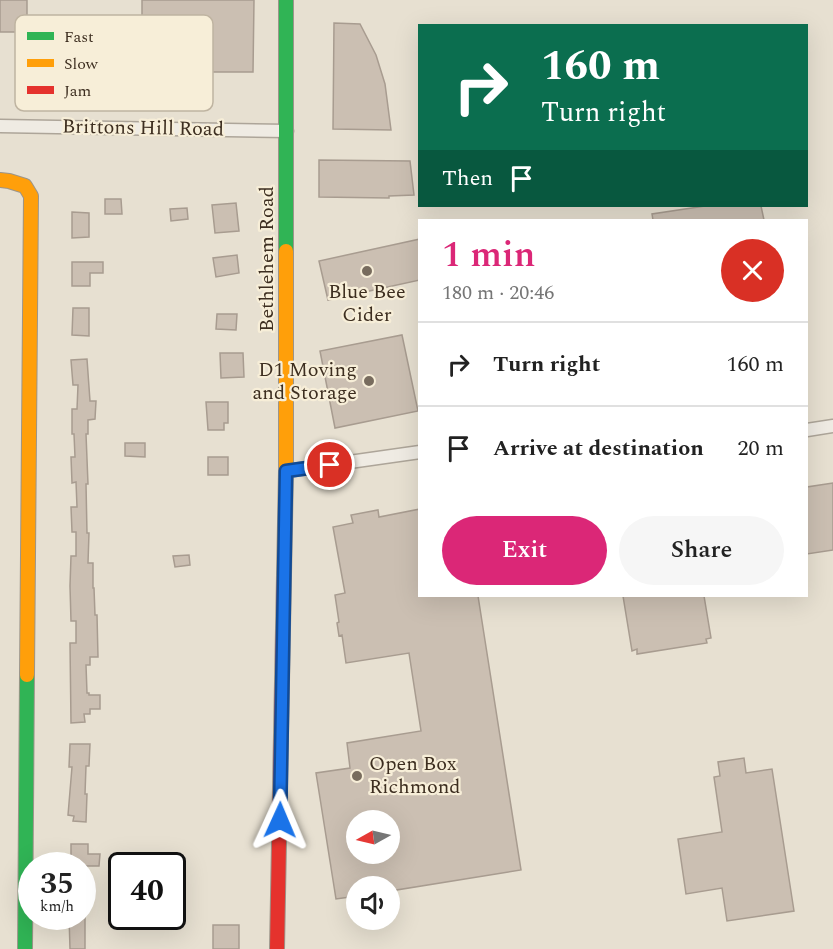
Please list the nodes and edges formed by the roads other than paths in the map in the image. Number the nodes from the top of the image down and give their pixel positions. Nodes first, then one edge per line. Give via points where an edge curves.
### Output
1 (286, 0) edge
2 (0, 126) edge
3 (286, 131) junction
4 (0, 180) edge
5 (833, 426) edge
6 (808, 430) edge
7 (418, 452) edge
8 (286, 471) junction
9 (25, 949) edge
10 (277, 949) edge

1 - 3 street, Bethlehem Road
2 - 3 street, Brittons Hill Road
3 - 8 street, Bethlehem Road
4 - 9 street via 25,186 31,196
5 - 6 street
7 - 8 street
8 - 10 street, Bethlehem Road

